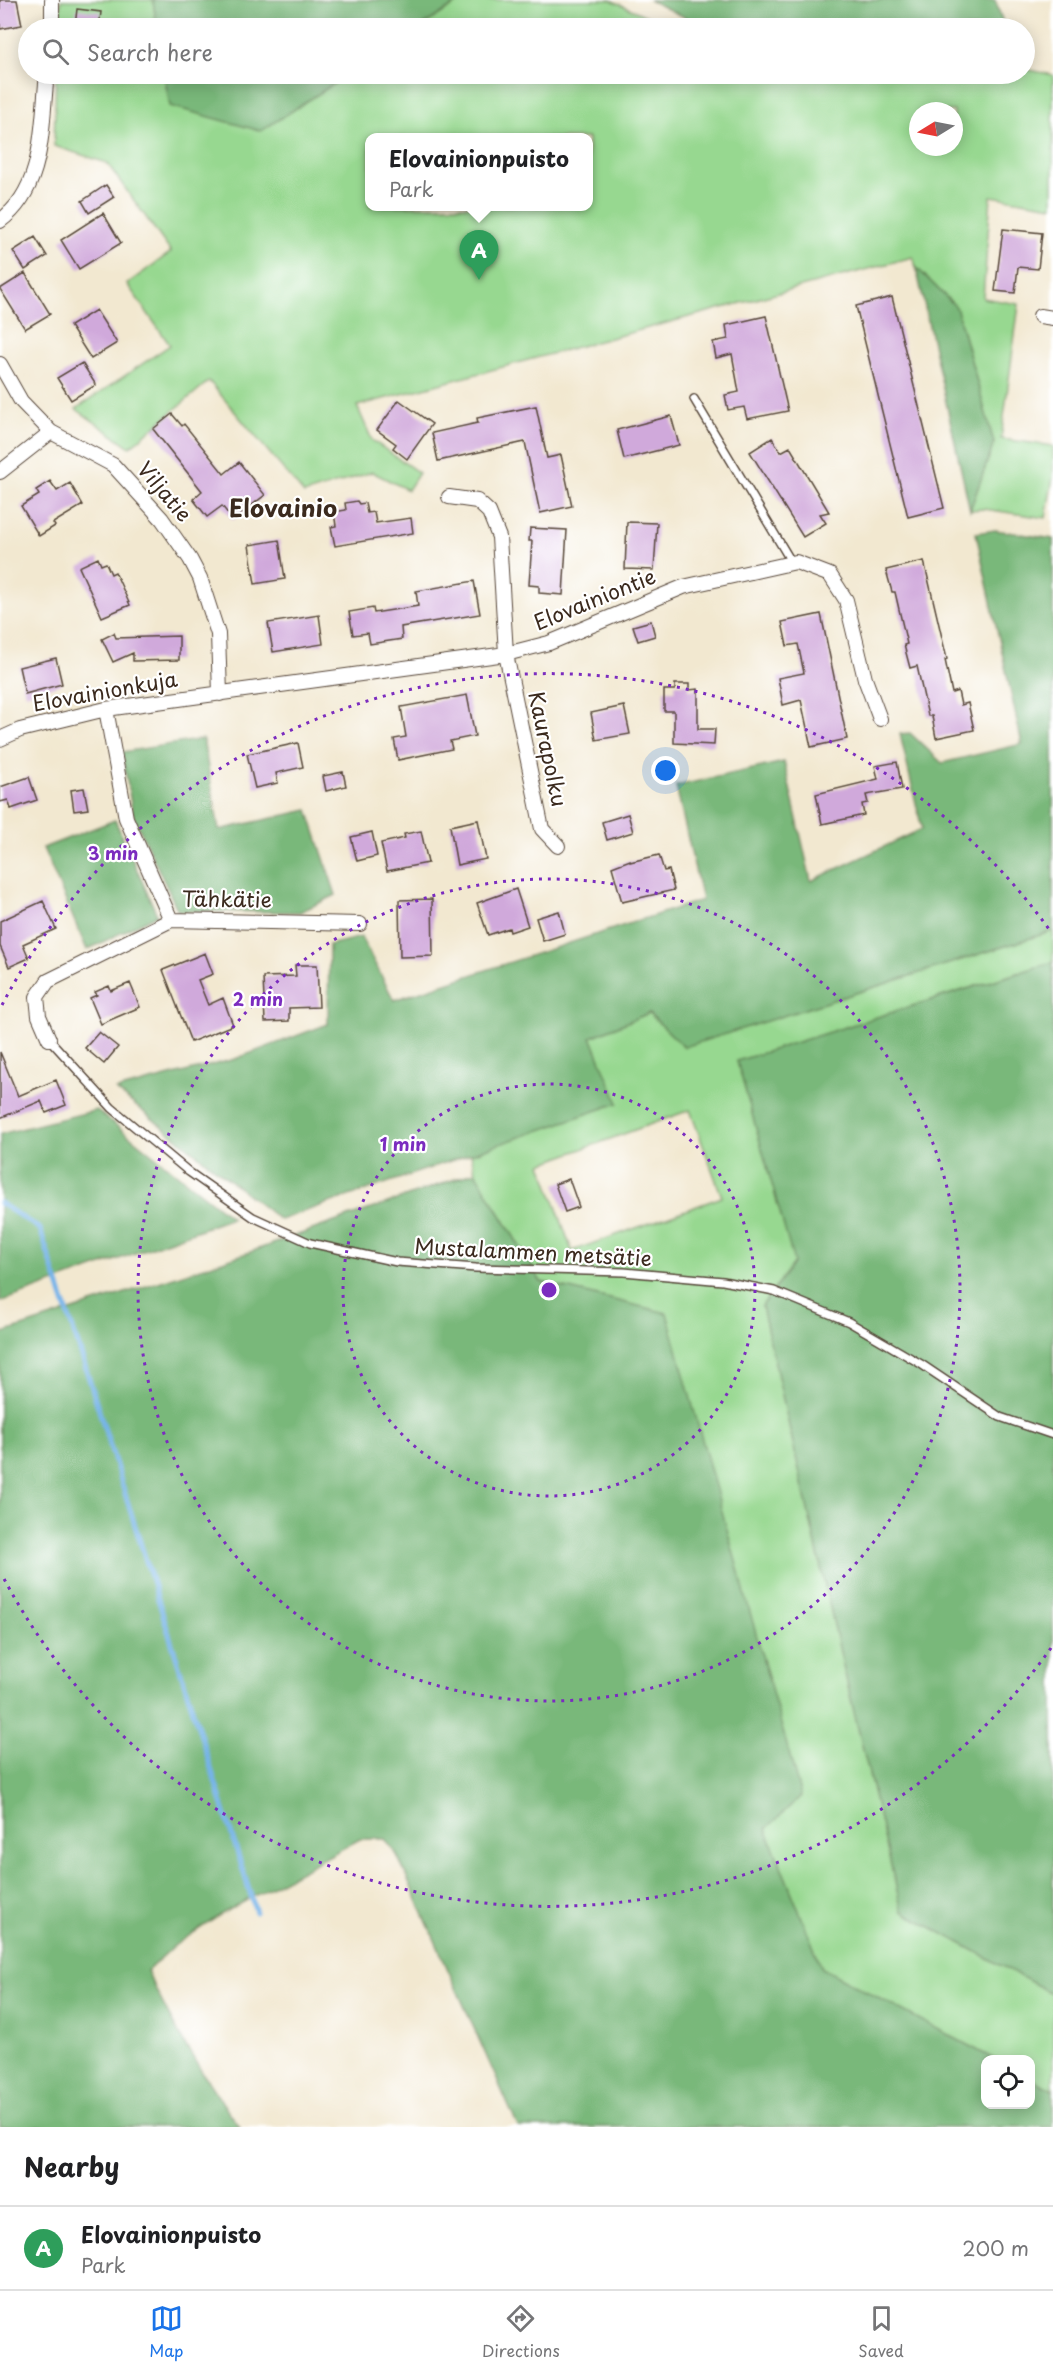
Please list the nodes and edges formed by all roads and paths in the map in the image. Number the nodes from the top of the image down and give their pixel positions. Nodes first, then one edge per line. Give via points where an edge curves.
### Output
1 (52, 0) edge
2 (52, 18) edge
3 (46, 84) edge
4 (0, 221) edge
5 (0, 364) edge
6 (694, 399) dead end
7 (51, 432) junction
8 (0, 472) edge
9 (449, 497) dead end
10 (792, 563) junction
11 (506, 654) junction
12 (220, 694) junction
13 (106, 709) junction
14 (880, 719) dead end
15 (0, 739) edge
16 (558, 846) dead end
17 (171, 920) junction
18 (360, 924) dead end
19 (49, 1039) joint
20 (1053, 1435) edge

1 - 2 street
3 - 4 street via 42,142 30,183
5 - 7 street, Viljatie via 21,401
6 - 10 lane
7 - 8 street
7 - 12 street, Viljatie via 113,465 162,519 190,559 218,634
9 - 11 street, Kaurapolku via 477,501 489,512 499,537
10 - 11 street, Elovainiontie via 683,587 549,643
10 - 14 street, Elovainiontie via 830,575 846,600 865,679
11 - 12 street, Elovainiontie
11 - 16 street, Kaurapolku via 542,829
12 - 13 street, Elovainionkuja
13 - 15 street, Elovainionkuja via 20,730
13 - 17 street, Tähkätie via 126,818
17 - 18 street, Tähkätie
17 - 19 street via 48,981 37,997 39,1016
19 - 20 lane, Mustalammen metsätie via 112,1107 189,1172 253,1217 310,1243 397,1262 624,1272 723,1281 774,1291 849,1322 1000,1417

